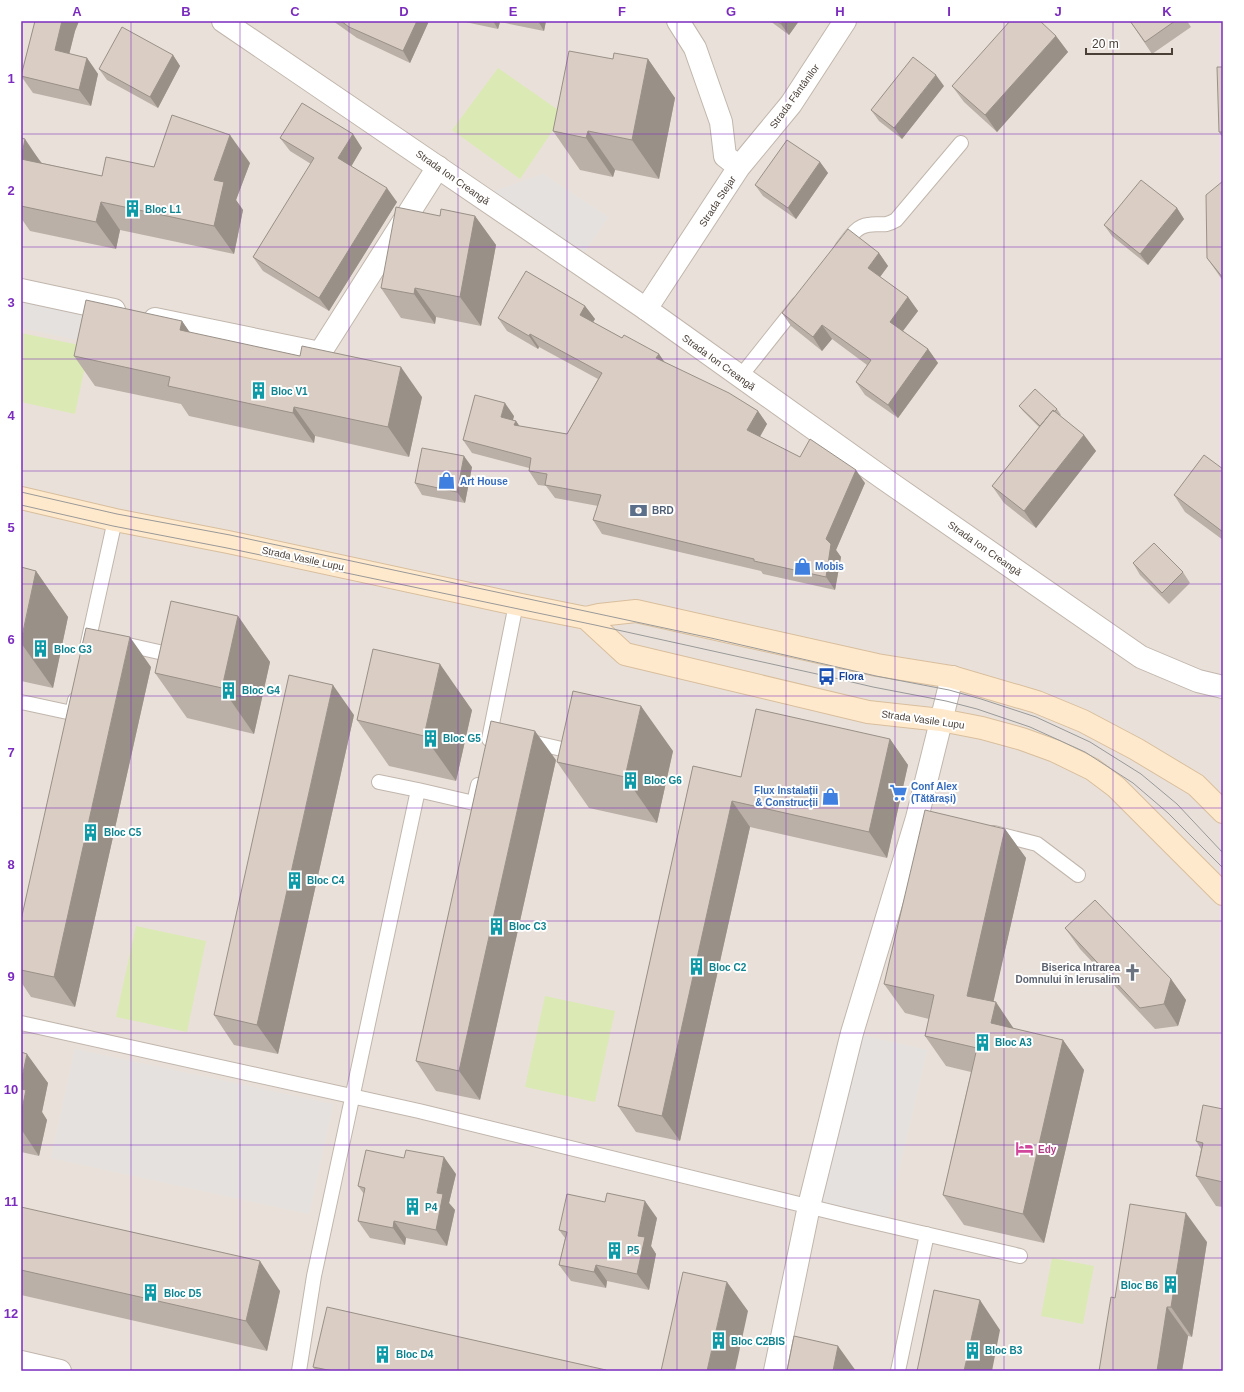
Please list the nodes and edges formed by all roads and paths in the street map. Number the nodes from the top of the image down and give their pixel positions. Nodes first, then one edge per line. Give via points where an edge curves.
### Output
1 (224, 21) edge
2 (678, 21) edge
3 (845, 21) edge
4 (961, 143) dead end
5 (438, 167) junction
6 (739, 167) junction
7 (832, 261) edge
8 (21, 290) edge
9 (808, 292) edge
10 (646, 309) junction
11 (740, 377) junction
12 (21, 498) edge
13 (115, 520) junction
14 (516, 604) junction
15 (586, 618) junction
16 (89, 636) junction
17 (159, 652) edge
18 (84, 660) edge
19 (952, 677) junction
20 (1223, 687) edge
21 (77, 690) edge
22 (21, 702) edge
23 (941, 720) junction
24 (490, 733) junction
25 (486, 748) edge
26 (566, 750) edge
27 (481, 772) edge
28 (379, 782) edge
29 (418, 790) junction
30 (1223, 812) edge
31 (983, 830) edge
32 (1078, 875) dead end
33 (1223, 894) edge
34 (21, 1023) edge
35 (352, 1096) junction
36 (809, 1206) junction
37 (927, 1234) junction
38 (1020, 1256) dead end
39 (21, 1362) edge
40 (60, 1371) edge
41 (298, 1371) edge
42 (775, 1371) edge
43 (898, 1371) edge

1 - 5 street, Strada Ion Creangă
2 - 6 street, Strada Stejar via 695,48 721,122 725,156
3 - 6 street, Strada Fântânilor via 790,104
4 - 7 lane via 896,220 886,225 867,224 856,230
5 - 8 street via 320,353
5 - 10 street, Strada Ion Creangă
6 - 10 street, Strada Stejar
9 - 11 lane
10 - 11 street, Strada Ion Creangă
11 - 20 street, Strada Ion Creangă via 1141,658 1198,681
12 - 13 main road, Strada Vasile Lupu
13 - 14 main road, Strada Vasile Lupu
13 - 16 lane
14 - 15 main road, Strada Vasile Lupu
14 - 24 lane
15 - 19 main road, Strada Vasile Lupu via 636,611 877,665
15 - 23 main road, Strada Vasile Lupu via 626,654 868,712
16 - 17 lane
16 - 18 lane
19 - 23 street
19 - 30 main road, Strada Vasile Lupu via 1037,702 1083,721 1196,785
21 - 22 lane via 72,713
23 - 33 main road, Strada Vasile Lupu via 1022,739 1092,769 1116,787
23 - 36 street via 924,818 852,1033
24 - 25 lane
24 - 26 lane
27 - 29 lane via 474,803
28 - 29 lane
29 - 35 lane
31 - 32 lane via 1037,844
34 - 35 lane
35 - 36 lane
35 - 41 lane via 314,1276
36 - 37 lane
36 - 42 street
37 - 38 lane
37 - 43 lane
39 - 40 street

